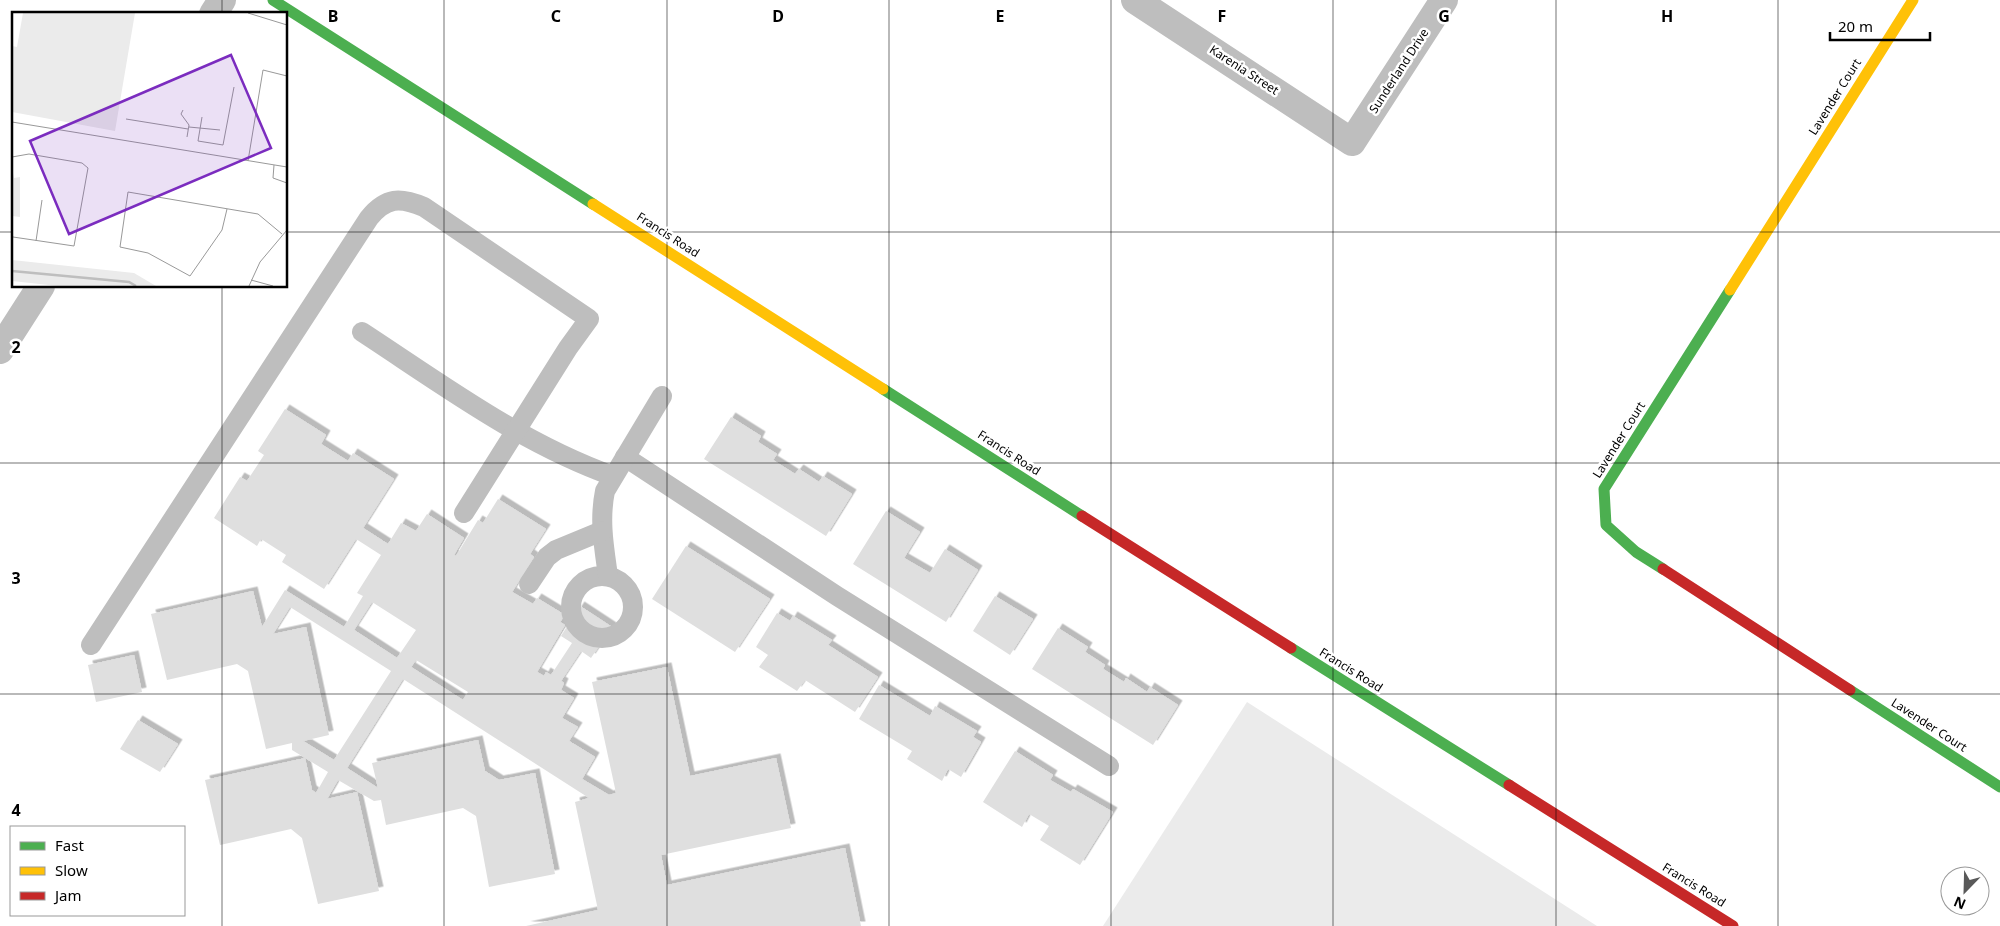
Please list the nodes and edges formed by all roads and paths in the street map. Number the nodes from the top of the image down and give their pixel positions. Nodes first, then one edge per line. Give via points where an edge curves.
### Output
1 (222, 0) edge
2 (273, 0) edge
3 (1135, 0) edge
4 (1444, 0) edge
5 (1913, 0) edge
6 (214, 12) edge
7 (1352, 142) joint
8 (40, 288) edge
9 (362, 332) dead end
10 (0, 350) edge
11 (662, 396) dead end
12 (517, 432) junction
13 (625, 457) junction
14 (612, 476) junction
15 (464, 513) dead end
16 (602, 532) junction
17 (608, 576) dead end
18 (529, 584) dead end
19 (91, 645) dead end
20 (1109, 766) dead end
21 (2000, 788) edge
22 (1733, 926) edge

1 - 6 street
2 - 22 main road, Francis Road via 1261,630
3 - 7 street, Karenia Street
4 - 7 street, Sunderland Drive
5 - 21 main road, Lavender Court via 1604,489 1606,524 1636,552
8 - 10 street
9 - 12 lane
11 - 13 lane
12 - 14 lane
12 - 15 lane
12 - 19 lane via 589,319 424,207 401,200 378,207
13 - 14 lane
13 - 20 lane
14 - 16 lane via 602,506
16 - 17 lane
16 - 18 lane via 556,550 547,557

